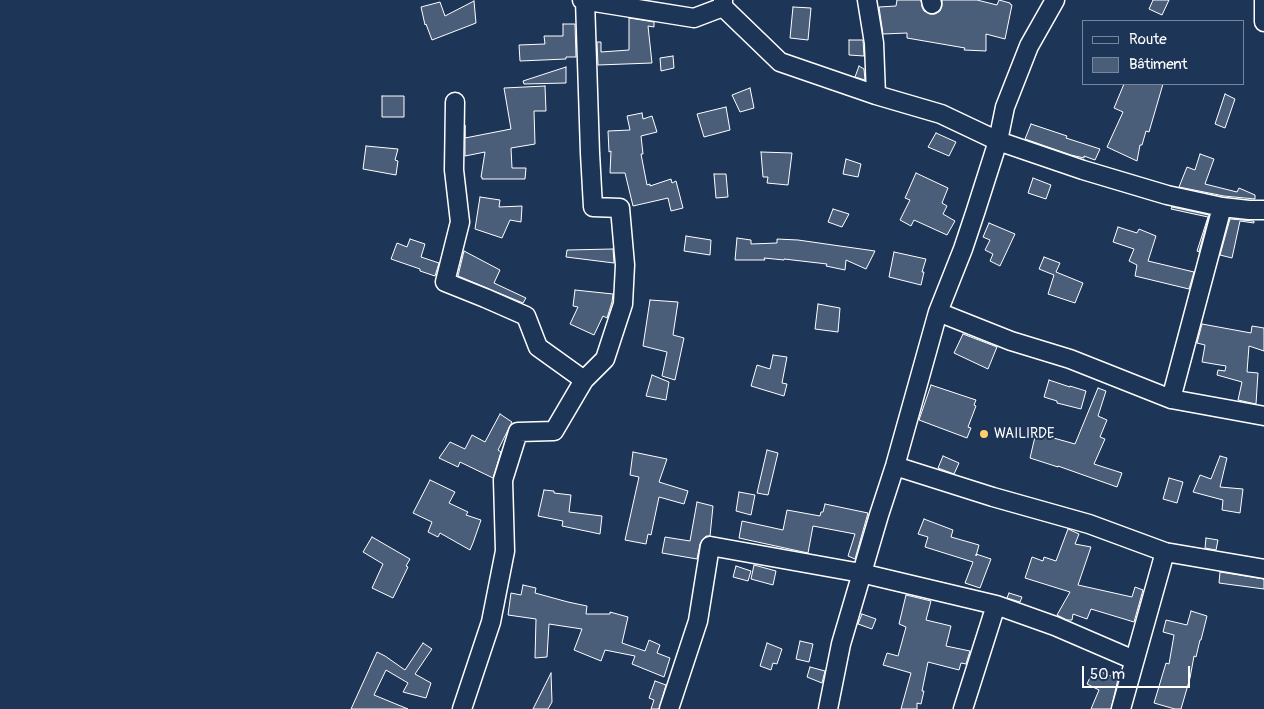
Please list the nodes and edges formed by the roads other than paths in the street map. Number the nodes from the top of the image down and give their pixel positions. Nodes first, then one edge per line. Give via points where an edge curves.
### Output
1 (582, 0) edge
2 (585, 0) edge
3 (867, 0) edge
4 (1055, 0) edge
5 (723, 3) edge
6 (876, 95) junction
7 (454, 102) dead end
8 (998, 141) junction
9 (1222, 207) junction
10 (1264, 210) edge
11 (938, 312) junction
12 (584, 380) junction
13 (1171, 399) junction
14 (1264, 416) edge
15 (895, 466) junction
16 (1165, 552) junction
17 (1264, 569) edge
18 (861, 574) junction
19 (996, 605) junction
20 (1134, 660) junction
21 (462, 709) edge
22 (669, 709) edge
23 (828, 709) edge
24 (963, 709) edge
25 (1121, 709) edge

1 - 2 street
2 - 5 street via 694,18
2 - 12 street via 593,207 620,208 625,265 623,304 605,359
3 - 6 street via 874,44
4 - 8 street via 1029,46 1006,107
5 - 6 street via 780,62
6 - 8 street via 941,114
7 - 12 street via 454,170 460,222 445,282 526,316 538,347
8 - 9 street via 1167,195
8 - 11 street via 963,250
9 - 10 street
9 - 13 street
11 - 13 street
11 - 15 street
12 - 21 street via 554,430 518,432 503,480 505,551 491,622
13 - 14 street
15 - 16 street via 1089,524
15 - 18 street
16 - 17 street
16 - 20 street
18 - 19 street
18 - 22 street via 710,546 698,621
18 - 23 street via 841,644
19 - 20 street via 1056,626
19 - 24 street
20 - 25 street

